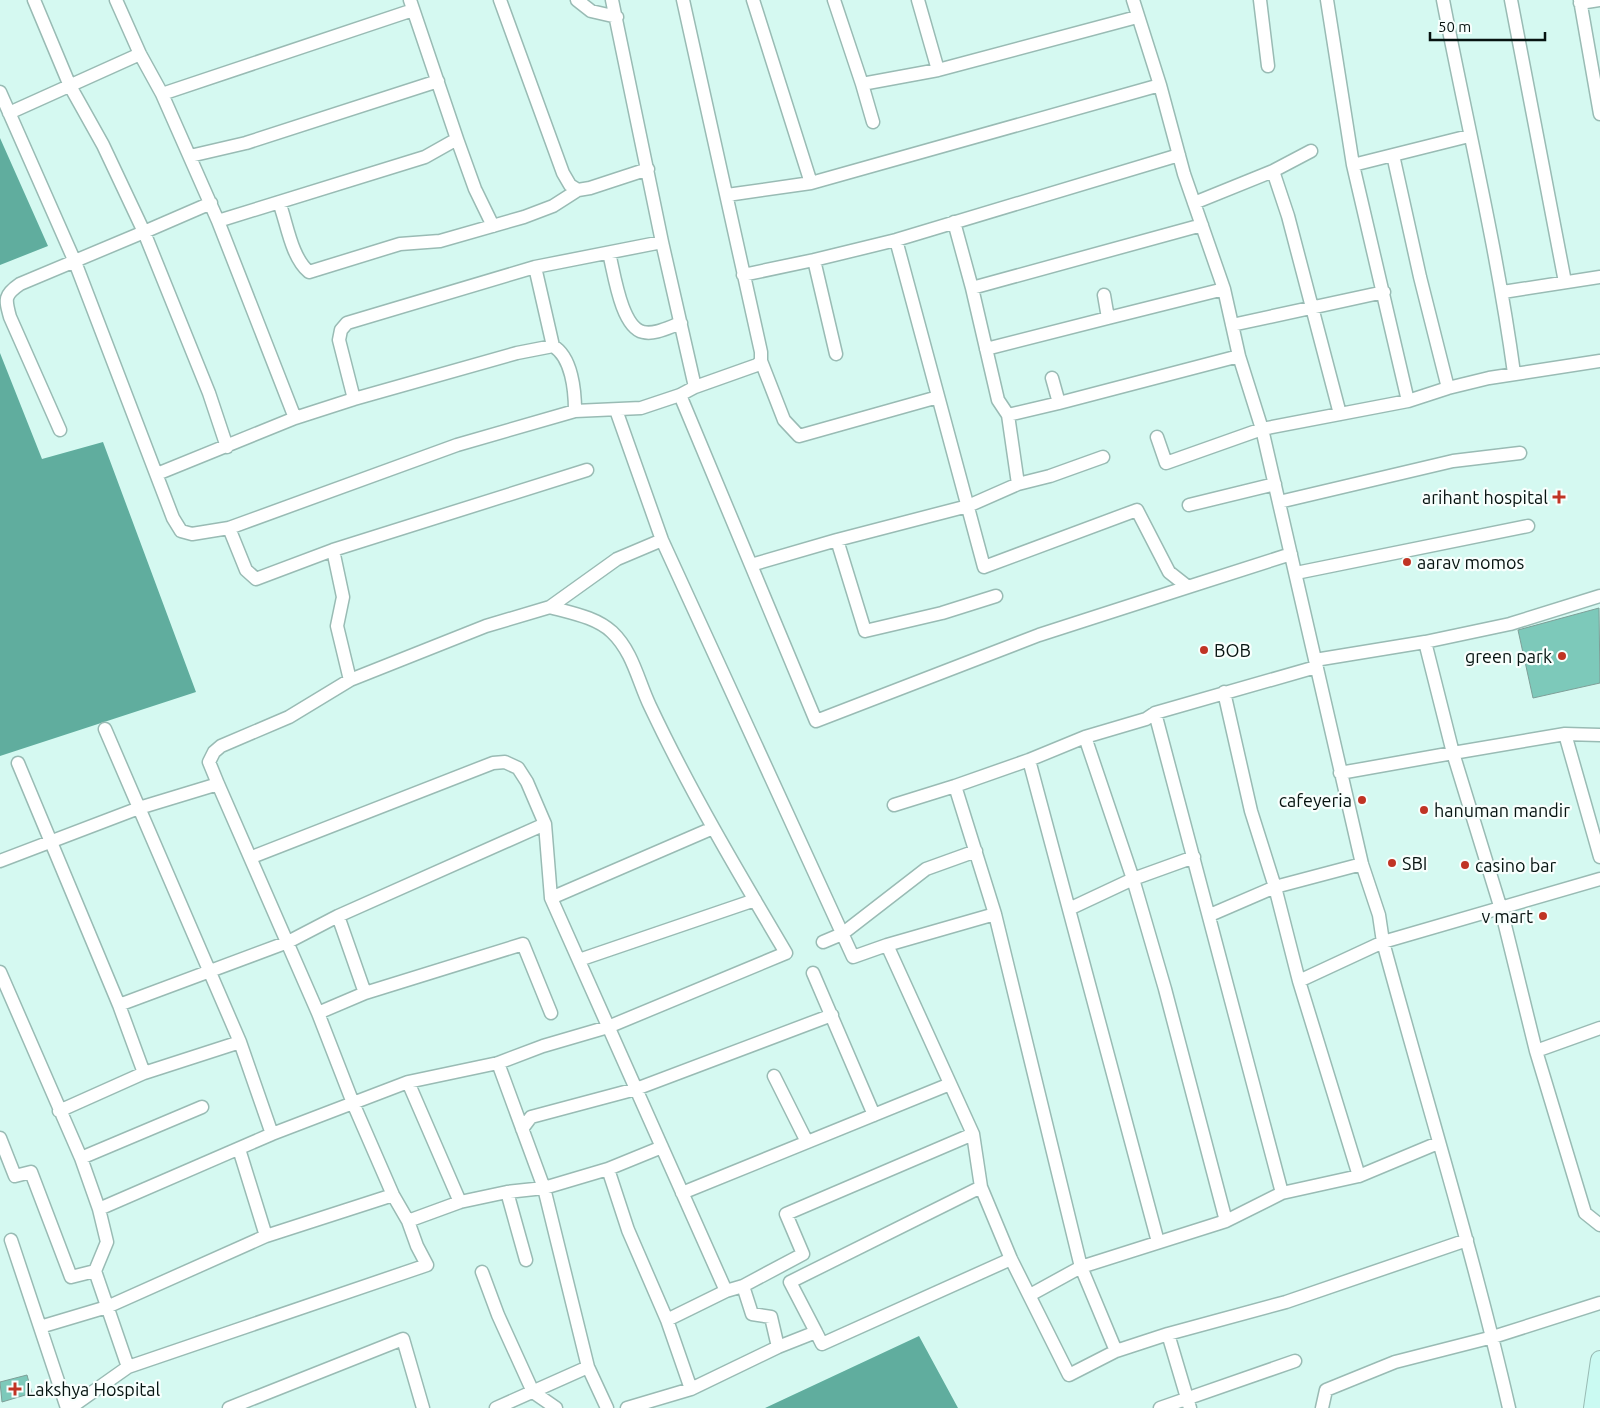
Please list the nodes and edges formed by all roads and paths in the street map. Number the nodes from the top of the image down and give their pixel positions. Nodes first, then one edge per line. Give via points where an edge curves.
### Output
1 (34, 0) edge
2 (116, 0) edge
3 (500, 0) edge
4 (577, 0) edge
5 (612, 0) edge
6 (683, 0) edge
7 (753, 0) edge
8 (834, 0) edge
9 (918, 0) edge
10 (1134, 0) edge
11 (1260, 0) edge
12 (1327, 0) edge
13 (1443, 0) edge
14 (1511, 0) edge
15 (1599, 0) edge
16 (1580, 2) edge
17 (412, 5) edge
18 (617, 17) junction
19 (1137, 17) junction
20 (140, 54) junction
21 (1268, 66) dead end
22 (938, 70) junction
23 (438, 81) junction
24 (862, 84) junction
25 (1160, 85) junction
26 (70, 86) junction
27 (0, 92) edge
28 (162, 94) junction
29 (1600, 112) edge
30 (9, 114) junction
31 (872, 122) dead end
32 (1469, 136) junction
33 (457, 139) junction
34 (1311, 151) dead end
35 (1179, 155) junction
36 (1393, 155) junction
37 (190, 156) junction
38 (1353, 164) junction
39 (648, 169) junction
40 (1273, 171) junction
41 (811, 183) junction
42 (578, 190) junction
43 (728, 195) junction
44 (280, 202) junction
45 (210, 203) junction
46 (1194, 203) junction
47 (218, 221) junction
48 (954, 222) junction
49 (1202, 225) junction
50 (492, 226) junction
51 (144, 232) junction
52 (896, 240) junction
53 (662, 242) junction
54 (609, 253) junction
55 (814, 260) junction
56 (75, 262) junction
57 (535, 267) junction
58 (744, 275) junction
59 (1600, 277) edge
60 (1565, 282) junction
61 (972, 288) junction
62 (1224, 289) junction
63 (1384, 292) junction
64 (1503, 292) junction
65 (1104, 295) dead end
66 (1313, 307) junction
67 (1108, 318) junction
68 (681, 323) junction
69 (1232, 325) junction
70 (553, 346) junction
71 (986, 349) junction
72 (836, 354) dead end
73 (1239, 356) junction
74 (761, 361) junction
75 (1600, 361) edge
76 (1514, 374) junction
77 (1052, 378) dead end
78 (695, 386) junction
79 (1448, 388) junction
80 (680, 396) junction
81 (938, 397) junction
82 (354, 399) junction
83 (1408, 401) junction
84 (1059, 403) junction
85 (616, 410) junction
86 (575, 412) junction
87 (1340, 414) junction
88 (1008, 415) junction
89 (295, 418) junction
90 (1262, 429) junction
91 (60, 430) dead end
92 (1157, 437) dead end
93 (227, 447) junction
94 (1520, 453) dead end
95 (1103, 457) dead end
96 (587, 470) dead end
97 (157, 474) junction
98 (1018, 484) junction
99 (1275, 484) junction
100 (1279, 502) junction
101 (1189, 505) dead end
102 (968, 506) junction
103 (1528, 526) dead end
104 (229, 528) junction
105 (662, 540) junction
106 (837, 540) junction
107 (333, 550) junction
108 (1292, 554) junction
109 (751, 565) junction
110 (1296, 572) junction
111 (1188, 588) junction
112 (996, 596) dead end
113 (1600, 596) edge
114 (550, 607) junction
115 (1425, 642) junction
116 (1316, 664) junction
117 (350, 680) junction
118 (1224, 692) junction
119 (1155, 713) junction
120 (105, 729) dead end
121 (1565, 734) junction
122 (1600, 734) edge
123 (1085, 737) junction
124 (1453, 753) junction
125 (1029, 760) junction
126 (18, 763) dead end
127 (1340, 773) junction
128 (218, 784) junction
129 (955, 786) junction
130 (894, 805) dead end
131 (139, 808) junction
132 (545, 824) junction
133 (712, 828) junction
134 (50, 842) junction
135 (976, 851) junction
136 (252, 857) junction
137 (1194, 857) junction
138 (1600, 857) edge
139 (0, 861) edge
140 (1362, 864) junction
141 (1133, 879) junction
142 (1600, 879) edge
143 (1275, 887) junction
144 (551, 898) junction
145 (755, 900) junction
146 (1069, 909) junction
147 (1502, 909) junction
148 (995, 914) junction
149 (1210, 914) junction
150 (338, 916) junction
151 (842, 934) junction
152 (288, 942) junction
153 (823, 942) dead end
154 (1383, 942) junction
155 (887, 945) junction
156 (579, 960) junction
157 (209, 971) junction
158 (0, 972) edge
159 (813, 973) dead end
160 (1299, 981) junction
161 (365, 993) junction
162 (119, 1005) junction
163 (318, 1013) junction
164 (551, 1013) dead end
165 (832, 1016) junction
166 (608, 1027) junction
167 (1600, 1028) edge
168 (240, 1042) junction
169 (1536, 1051) junction
170 (498, 1063) junction
171 (144, 1073) junction
172 (774, 1076) dead end
173 (408, 1082) junction
174 (950, 1084) junction
175 (636, 1089) junction
176 (353, 1103) junction
177 (202, 1107) dead end
178 (59, 1111) junction
179 (874, 1115) junction
180 (522, 1129) junction
181 (272, 1134) junction
182 (973, 1134) junction
183 (0, 1138) edge
184 (807, 1142) junction
185 (1438, 1143) junction
186 (662, 1147) junction
187 (239, 1149) junction
188 (81, 1158) junction
189 (608, 1168) junction
190 (1359, 1176) junction
191 (981, 1187) junction
192 (544, 1188) junction
193 (507, 1192) junction
194 (1282, 1192) junction
195 (682, 1193) junction
196 (393, 1195) junction
197 (460, 1202) junction
198 (99, 1209) junction
199 (408, 1221) junction
200 (1226, 1221) junction
201 (1600, 1226) edge
202 (266, 1236) junction
203 (11, 1240) dead end
204 (1467, 1240) junction
205 (1158, 1242) junction
206 (1011, 1259) junction
207 (526, 1260) dead end
208 (1081, 1267) junction
209 (95, 1271) junction
210 (482, 1272) dead end
211 (743, 1286) junction
212 (726, 1291) junction
213 (1030, 1295) junction
214 (1600, 1303) edge
215 (107, 1307) junction
216 (667, 1320) junction
217 (40, 1326) junction
218 (816, 1332) junction
219 (1168, 1334) junction
220 (1493, 1337) junction
221 (778, 1347) junction
222 (1116, 1351) junction
223 (1600, 1360) edge
224 (1295, 1361) dead end
225 (128, 1367) junction
226 (588, 1367) junction
227 (691, 1389) junction
228 (533, 1392) junction
229 (1188, 1402) edge
230 (68, 1408) edge
231 (229, 1408) edge
232 (423, 1408) edge
233 (496, 1408) edge
234 (556, 1408) edge
235 (607, 1408) edge
236 (627, 1408) edge
237 (1160, 1408) edge
238 (1322, 1408) edge
239 (1509, 1408) edge
240 (1593, 1408) edge

1 - 26 street
2 - 20 street
3 - 42 street via 563,173 570,185
4 - 18 street via 591,11
5 - 18 street
6 - 43 street
7 - 41 street
8 - 24 street
9 - 22 street
10 - 19 street
11 - 21 street
12 - 38 street
13 - 32 street
14 - 60 street
15 - 16 street
16 - 29 street
17 - 23 street
17 - 28 street
18 - 39 street
19 - 22 street
19 - 25 street
20 - 26 street
20 - 28 street
22 - 24 street
23 - 33 street
23 - 37 street via 246,142
24 - 31 street
25 - 35 street
25 - 41 street
26 - 30 street
26 - 51 street via 103,145
27 - 30 street
28 - 37 street
30 - 56 street
32 - 36 street
32 - 64 street
33 - 44 street via 426,157
33 - 50 street
34 - 40 street
35 - 46 street
35 - 48 street
36 - 38 street
36 - 79 street
37 - 45 street
38 - 63 street
39 - 42 street
39 - 53 street
40 - 46 street
40 - 66 street
41 - 43 street
42 - 50 street via 554,206
43 - 58 street
44 - 47 street
44 - 50 street via 298,256 309,272 400,244 440,241
45 - 47 street
45 - 51 street
46 - 49 street
47 - 89 street
48 - 52 street
48 - 61 street
49 - 61 street
49 - 62 street
51 - 56 street
51 - 93 street via 210,393
52 - 55 street
52 - 81 street
53 - 54 street
53 - 68 street
54 - 57 street
54 - 68 street via 623,309 636,330 656,332
55 - 58 street
55 - 72 street
56 - 91 street via 20,284 9,292 5,301
56 - 97 street
57 - 70 street
57 - 82 street via 347,323 339,340
58 - 74 street
59 - 60 street
60 - 64 street
61 - 71 street
62 - 67 street
62 - 69 street
63 - 66 street
63 - 83 street
64 - 76 street
65 - 67 street
66 - 69 street
66 - 87 street
67 - 71 street
68 - 78 street
69 - 73 street
70 - 82 street via 517,353
70 - 86 street via 560,350 569,370 575,392
71 - 88 street via 998,400
73 - 84 street
73 - 90 street
74 - 78 street
74 - 81 street via 784,420 799,436
75 - 76 street
76 - 79 street
77 - 84 street
78 - 80 street
79 - 83 street
80 - 85 street via 641,408
80 - 109 street
81 - 102 street
82 - 89 street
83 - 87 street
84 - 88 street
85 - 86 street
85 - 105 street
86 - 104 street via 457,445
87 - 90 street
88 - 98 street
89 - 93 street
90 - 92 street via 1166,463
90 - 99 street
93 - 97 street
94 - 100 street via 1453,461
95 - 98 street
96 - 107 street
97 - 104 street via 181,531 192,534
98 - 102 street
99 - 100 street
99 - 101 street
100 - 108 street
102 - 106 street
102 - 111 street via 984,567 1137,510 1169,572
103 - 110 street
104 - 107 street via 246,570 256,579
105 - 114 street via 617,559
105 - 151 street
106 - 109 street
106 - 112 street via 865,631
107 - 117 street via 343,597 337,626
108 - 110 street
108 - 111 street
109 - 111 street via 816,721 1038,635
110 - 116 street
113 - 115 street via 1510,624
114 - 117 street via 486,626
114 - 133 street via 599,622 628,651 650,706
115 - 116 street
115 - 124 street
116 - 118 street
116 - 127 street
117 - 128 street via 290,717 221,746 209,762
118 - 119 street
118 - 143 street via 1251,811
119 - 123 street via 1146,719
119 - 137 street
120 - 131 street
121 - 122 street
121 - 124 street
121 - 138 street
123 - 125 street
123 - 141 street
124 - 127 street
124 - 147 street
125 - 129 street
125 - 146 street
126 - 134 street
127 - 140 street
128 - 131 street
128 - 136 street
129 - 130 street
129 - 135 street
131 - 134 street
131 - 157 street
132 - 136 street via 528,782 518,768 506,762 493,763
132 - 144 street
132 - 150 street
133 - 144 street
133 - 145 street
134 - 139 street
134 - 162 street
135 - 148 street
135 - 151 street via 926,869
136 - 152 street
137 - 141 street
137 - 149 street
140 - 143 street
140 - 154 street
141 - 146 street
141 - 200 street
142 - 147 street
143 - 149 street
143 - 160 street
144 - 156 street
145 - 156 street
145 - 166 street via 786,952
146 - 205 street
147 - 154 street
147 - 169 street
148 - 155 street
148 - 208 street
149 - 194 street
150 - 152 street
150 - 161 street
151 - 153 street
151 - 155 street via 853,957
152 - 157 street
152 - 163 street
154 - 160 street
154 - 185 street
155 - 174 street
156 - 166 street
157 - 162 street
157 - 168 street
158 - 178 street
159 - 165 street
160 - 190 street
161 - 163 street
161 - 164 street via 523,944
162 - 171 street
163 - 176 street
165 - 175 street
165 - 179 street
166 - 170 street
166 - 175 street
167 - 169 street
168 - 171 street
168 - 181 street
169 - 201 street via 1585,1213
170 - 173 street
170 - 180 street
171 - 178 street
172 - 184 street
173 - 176 street
173 - 197 street
174 - 179 street
174 - 182 street
175 - 180 street via 531,1117
175 - 186 street
176 - 181 street
176 - 196 street
177 - 188 street
178 - 188 street
179 - 184 street
180 - 192 street
181 - 187 street
182 - 191 street
182 - 211 street via 786,1214 802,1254
183 - 209 street via 15,1176 31,1172 71,1277
184 - 195 street
185 - 190 street
185 - 204 street
186 - 189 street
186 - 195 street
187 - 198 street
187 - 202 street
188 - 198 street
189 - 192 street
189 - 216 street via 628,1230
190 - 194 street
191 - 206 street
191 - 218 street via 790,1282
192 - 193 street
192 - 226 street
193 - 197 street
193 - 207 street
194 - 200 street
195 - 212 street
196 - 199 street
196 - 202 street
197 - 199 street
198 - 209 street via 107,1242
199 - 225 street via 427,1266
200 - 205 street
202 - 215 street
203 - 217 street
204 - 219 street via 1286,1302
204 - 220 street
205 - 208 street
206 - 213 street
206 - 218 street via 822,1344
208 - 213 street
208 - 222 street
209 - 215 street
210 - 228 street
211 - 212 street
211 - 221 street via 752,1314 771,1317
212 - 216 street
213 - 222 street via 1069,1375
214 - 220 street
215 - 217 street
215 - 225 street
216 - 227 street
217 - 230 street
218 - 221 street
219 - 222 street
219 - 229 street
220 - 238 street via 1395,1362 1326,1390
220 - 239 street
221 - 227 street
223 - 240 street
224 - 229 street
225 - 230 street
226 - 228 street
226 - 235 street
227 - 236 street
228 - 233 street
228 - 234 street
229 - 237 street
231 - 232 street via 403,1339

